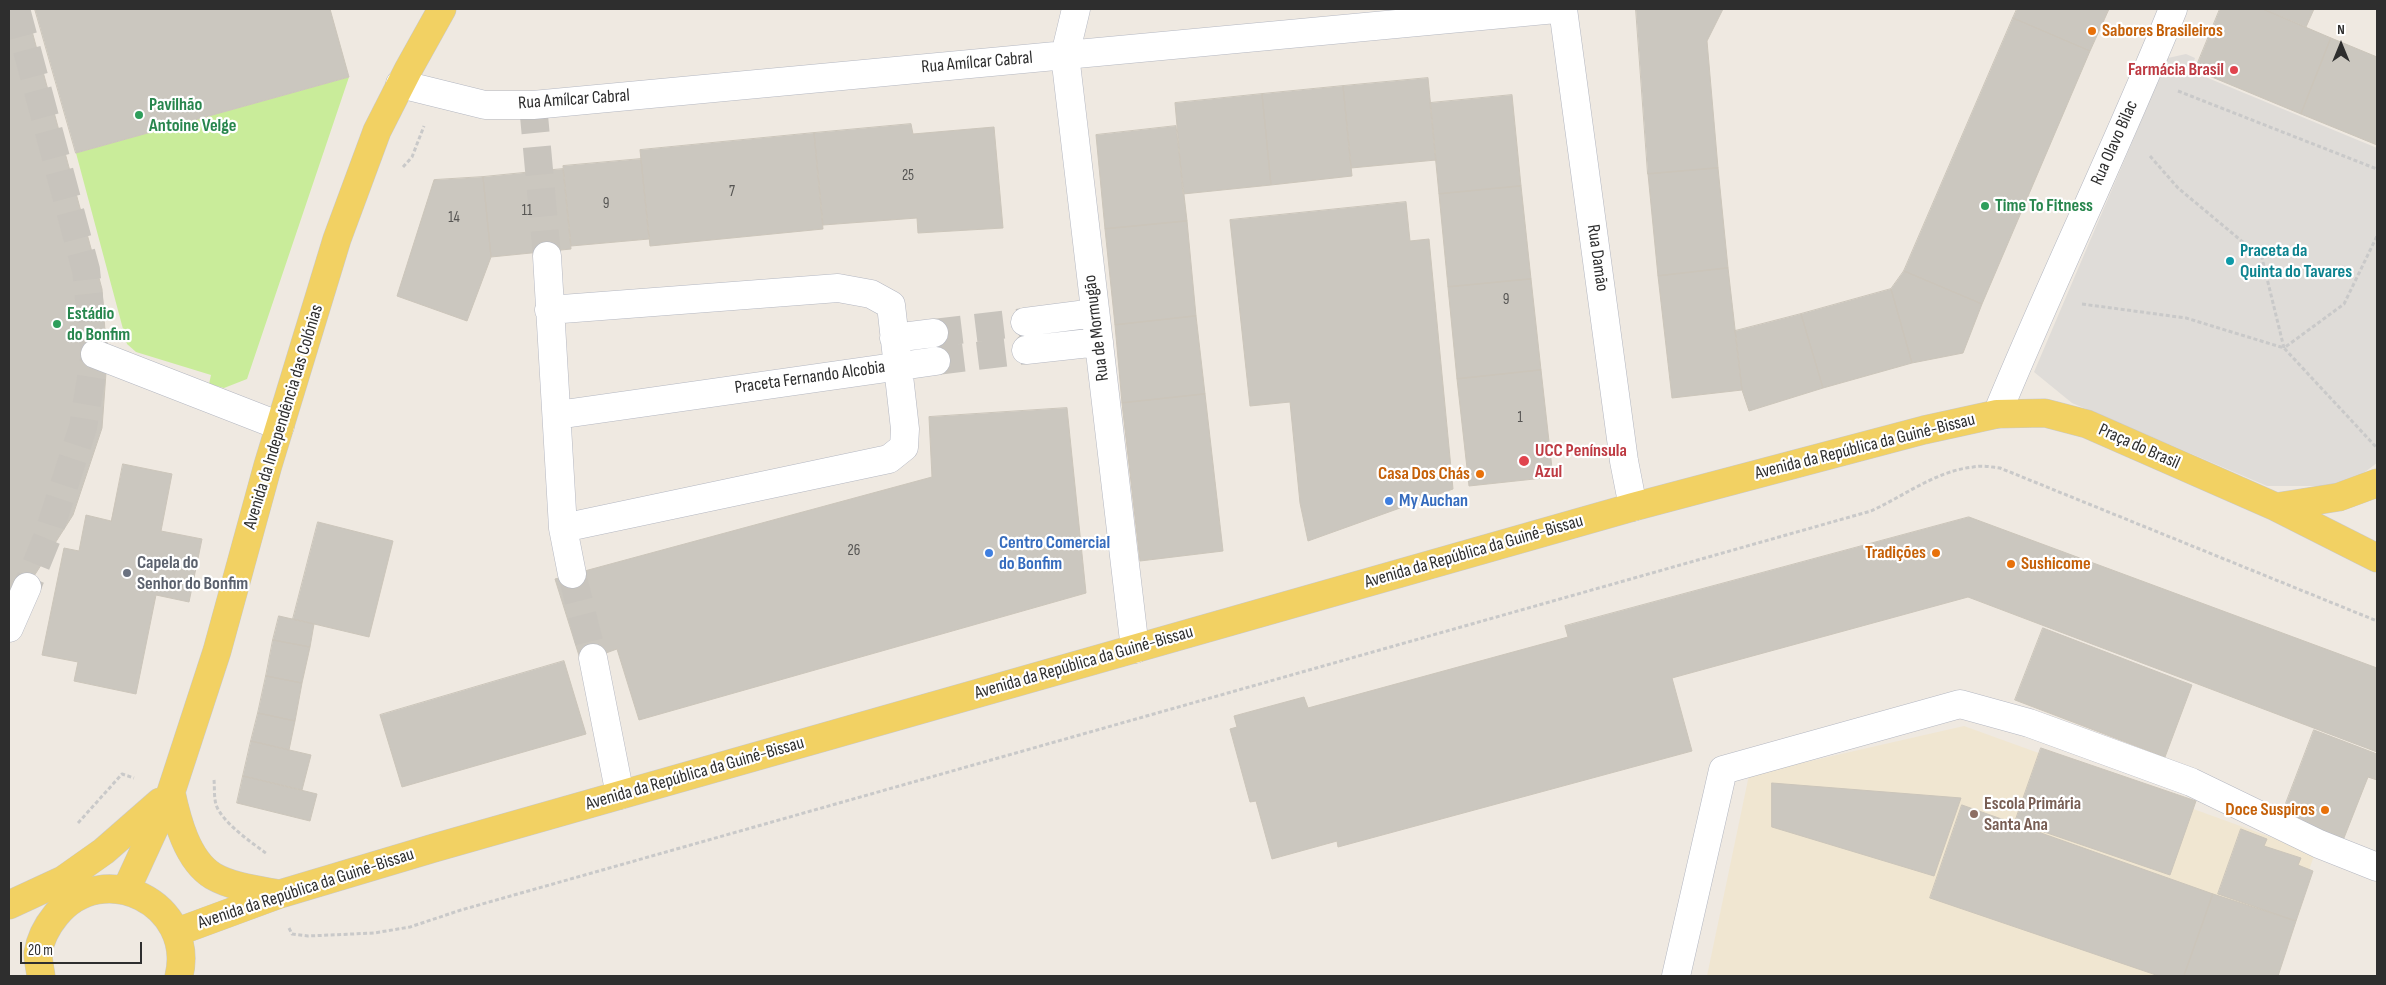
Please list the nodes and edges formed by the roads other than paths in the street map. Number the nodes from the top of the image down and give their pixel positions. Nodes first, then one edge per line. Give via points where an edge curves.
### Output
1 (442, 9) edge
2 (1076, 9) edge
3 (1556, 9) edge
4 (1563, 9) edge
5 (2173, 9) edge
6 (1065, 55) junction
7 (400, 84) junction
8 (548, 256) tunnel mouth
9 (549, 310) junction
10 (1096, 313) junction
11 (1025, 322) tunnel mouth
12 (934, 333) tunnel mouth
13 (894, 338) junction
14 (1099, 342) junction
15 (1026, 350) tunnel mouth
16 (95, 354) dead end
17 (936, 361) tunnel mouth
18 (897, 366) junction
19 (1997, 414) junction
20 (557, 415) junction
21 (280, 426) junction
22 (2377, 483) edge
23 (1633, 507) junction
24 (2276, 507) junction
25 (563, 528) junction
26 (2377, 558) edge
27 (572, 574) tunnel mouth
28 (27, 587) tunnel mouth
29 (9, 628) edge
30 (1135, 649) junction
31 (593, 658) tunnel mouth
32 (171, 792) junction
33 (620, 795) junction
34 (2377, 867) edge
35 (90, 890) junction
36 (126, 890) junction
37 (280, 894) junction
38 (9, 907) edge
39 (177, 932) junction
40 (41, 976) edge
41 (179, 976) edge
42 (1676, 976) edge

1 - 7 main road, Avenida da Independência das Colónias
2 - 6 street, Rua de Mormugão
3 - 6 street, Rua Amílcar Cabral
4 - 23 street, Rua Damão via 1624,461
5 - 19 street, Rua Olavo Bilac
6 - 7 street, Rua Amílcar Cabral via 533,106 485,105
6 - 10 street, Rua de Mormugão
7 - 21 main road, Avenida da Independência das Colónias via 377,131 337,240
8 - 9 street
9 - 13 street, Praceta Fernando Alcobia via 838,288 871,294 891,305
9 - 20 street
10 - 11 street
10 - 14 street, Rua de Mormugão
12 - 13 street
13 - 18 street, Praceta Fernando Alcobia
14 - 15 street
14 - 30 street, Rua de Mormugão
16 - 21 street
17 - 18 street
18 - 20 street, Praceta Fernando Alcobia
18 - 25 street via 905,429 904,447 889,459
19 - 23 main road, Avenida da República da Guiné-Bissau via 1843,450
19 - 24 main road, Praça do Brasil via 2045,413 2087,424
20 - 25 street
21 - 32 main road, Avenida da Independência das Colónias via 217,652
22 - 24 main road via 2339,497
23 - 30 main road, Avenida da República da Guiné-Bissau
24 - 26 main road, Praça do Brasil
25 - 27 street
28 - 29 street
30 - 33 main road, Avenida da República da Guiné-Bissau
31 - 33 street
32 - 36 main road, Avenida da Independência das Colónias
32 - 37 main road via 179,827 192,853 213,876 244,888
32 - 38 main road via 132,828 71,874
33 - 37 main road, Avenida da República da Guiné-Bissau
34 - 42 street via 2319,844 2191,782 2029,722 1960,704 1723,770
35 - 36 main road
35 - 38 main road
35 - 40 main road via 65,904 47,926 38,953
36 - 39 main road via 156,904
37 - 39 main road, Avenida da República da Guiné-Bissau
39 - 41 main road via 183,961

